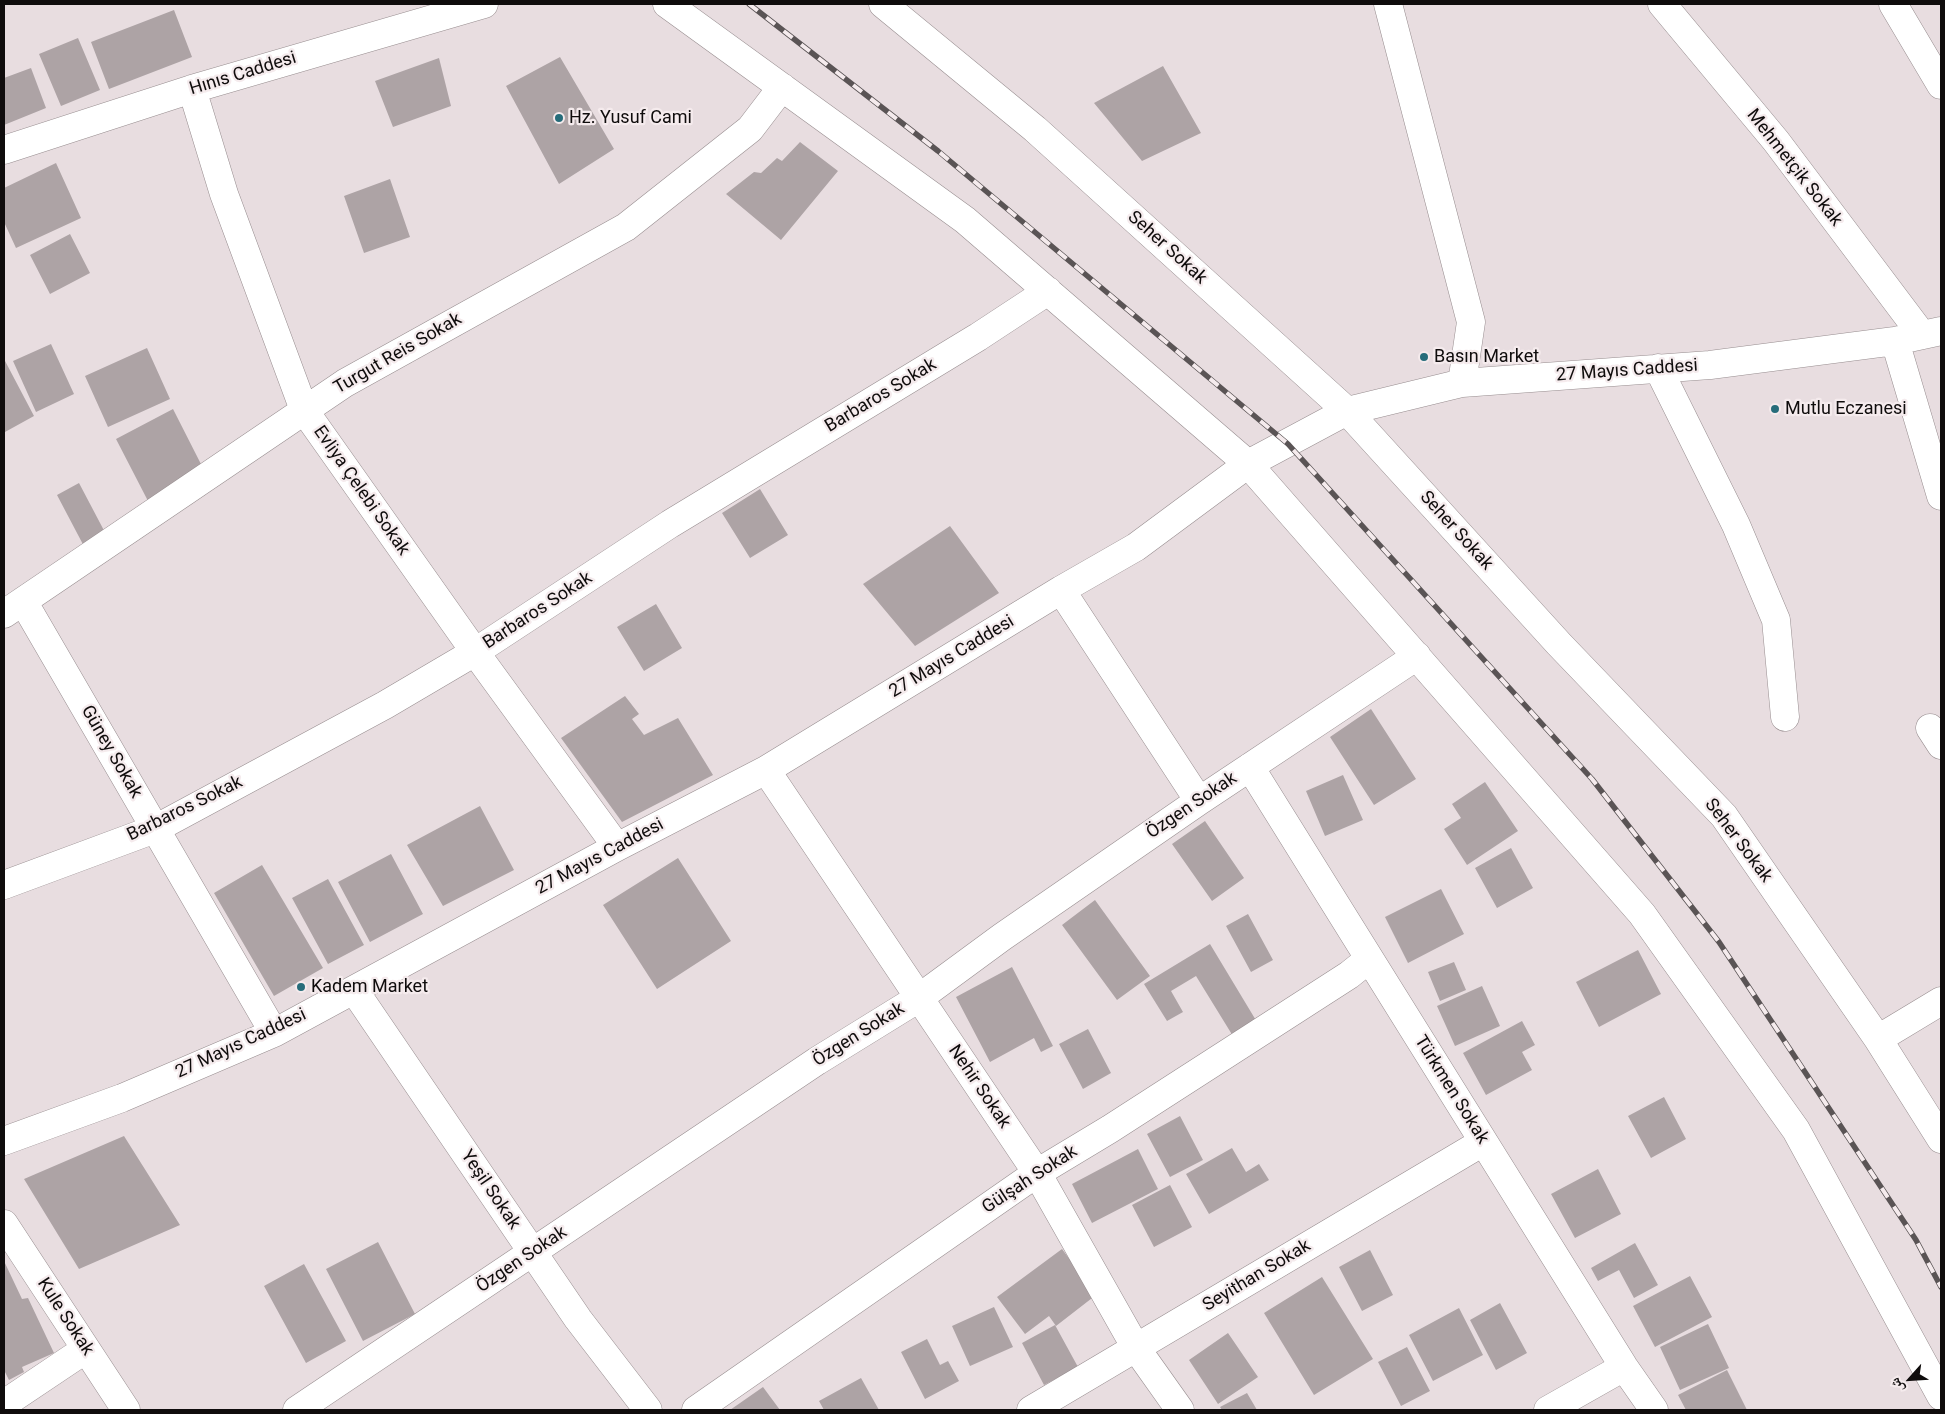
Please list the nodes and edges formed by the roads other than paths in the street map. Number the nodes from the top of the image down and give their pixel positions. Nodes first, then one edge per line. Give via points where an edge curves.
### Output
1 (484, 4) edge
2 (666, 4) edge
3 (883, 4) edge
4 (1388, 4) edge
5 (1662, 4) edge
6 (1893, 4) edge
7 (1941, 85) edge
8 (782, 87) junction
9 (192, 89) junction
10 (4, 150) edge
11 (1048, 291) junction
12 (1931, 333) edge
13 (1895, 341) junction
14 (1658, 368) junction
15 (1462, 383) junction
16 (304, 410) junction
17 (1347, 411) junction
18 (1248, 464) junction
19 (1941, 496) edge
20 (1061, 590) junction
21 (13, 608) edge
22 (475, 652) junction
23 (1417, 656) junction
24 (1785, 717) dead end
25 (1250, 767) junction
26 (766, 770) junction
27 (1200, 801) junction
28 (155, 828) junction
29 (617, 847) junction
30 (4, 885) edge
31 (1369, 959) junction
32 (354, 990) junction
33 (919, 998) junction
34 (1941, 1001) edge
35 (274, 1033) junction
36 (1878, 1039) junction
37 (1941, 1138) edge
38 (4, 1142) edge
39 (1483, 1142) junction
40 (1037, 1173) junction
41 (4, 1224) edge
42 (533, 1253) junction
43 (1136, 1348) junction
44 (86, 1349) junction
45 (1624, 1367) junction
46 (1941, 1396) edge
47 (4, 1404) edge
48 (126, 1410) edge
49 (297, 1410) edge
50 (648, 1410) edge
51 (696, 1410) edge
52 (1031, 1410) edge
53 (1180, 1410) edge
54 (1548, 1410) edge
55 (1654, 1410) edge

1 - 9 street, Hınıs Caddesi
2 - 8 street
3 - 17 street, Seher Sokak via 1035,129
4 - 15 street via 1471,322
5 - 12 street, Mehmetçik Sokak
6 - 7 street
8 - 11 street via 965,220
8 - 16 street, Turgut Reis Sokak via 750,129 626,227 345,383
9 - 10 street, Hınıs Caddesi
9 - 16 street, Evliya Çelebi Sokak via 224,194
11 - 18 street
11 - 22 street, Barbaros Sokak via 670,524
12 - 13 street, 27 Mayıs Caddesi
13 - 14 street, 27 Mayıs Caddesi via 1710,365
13 - 19 street
14 - 15 street, 27 Mayıs Caddesi
14 - 24 street via 1736,524 1776,620
15 - 17 street, 27 Mayıs Caddesi
16 - 21 street, Turgut Reis Sokak
16 - 22 street, Evliya Çelebi Sokak
17 - 18 street, 27 Mayıs Caddesi
17 - 36 street, Seher Sokak via 1559,644 1724,816
18 - 20 street, 27 Mayıs Caddesi via 1136,547
18 - 23 street
20 - 26 street, 27 Mayıs Caddesi
20 - 27 street
21 - 28 street, Güney Sokak
22 - 28 street, Barbaros Sokak via 385,705
22 - 29 street, Evliya Çelebi Sokak
23 - 25 street, Özgen Sokak
23 - 46 street via 1642,914 1796,1130
25 - 27 street, Özgen Sokak
25 - 31 street, Türkmen Sokak
26 - 29 street, 27 Mayıs Caddesi
26 - 33 street, Nehir Sokak
27 - 33 street, Özgen Sokak
28 - 30 street, Barbaros Sokak
28 - 35 street, Güney Sokak
29 - 32 street, 27 Mayıs Caddesi
31 - 39 street, Türkmen Sokak
31 - 40 street, Gülşah Sokak via 1267,1028
32 - 35 street, 27 Mayıs Caddesi
32 - 42 street, Yeşil Sokak
33 - 40 street, Nehir Sokak
33 - 42 street, Özgen Sokak via 817,1061
34 - 36 street
35 - 38 street, 27 Mayıs Caddesi via 122,1098
36 - 37 street, Seher Sokak
39 - 43 street, Seyithan Sokak
39 - 45 street, Türkmen Sokak
40 - 43 street, Nehir Sokak
40 - 51 street, Gülşah Sokak
41 - 44 street, Kule Sokak
42 - 49 street, Özgen Sokak
42 - 50 street, Yeşil Sokak via 578,1319
43 - 52 street, Seyithan Sokak
43 - 53 street, Nehir Sokak
44 - 47 street
44 - 48 street, Kule Sokak
45 - 54 street
45 - 55 street, Türkmen Sokak

